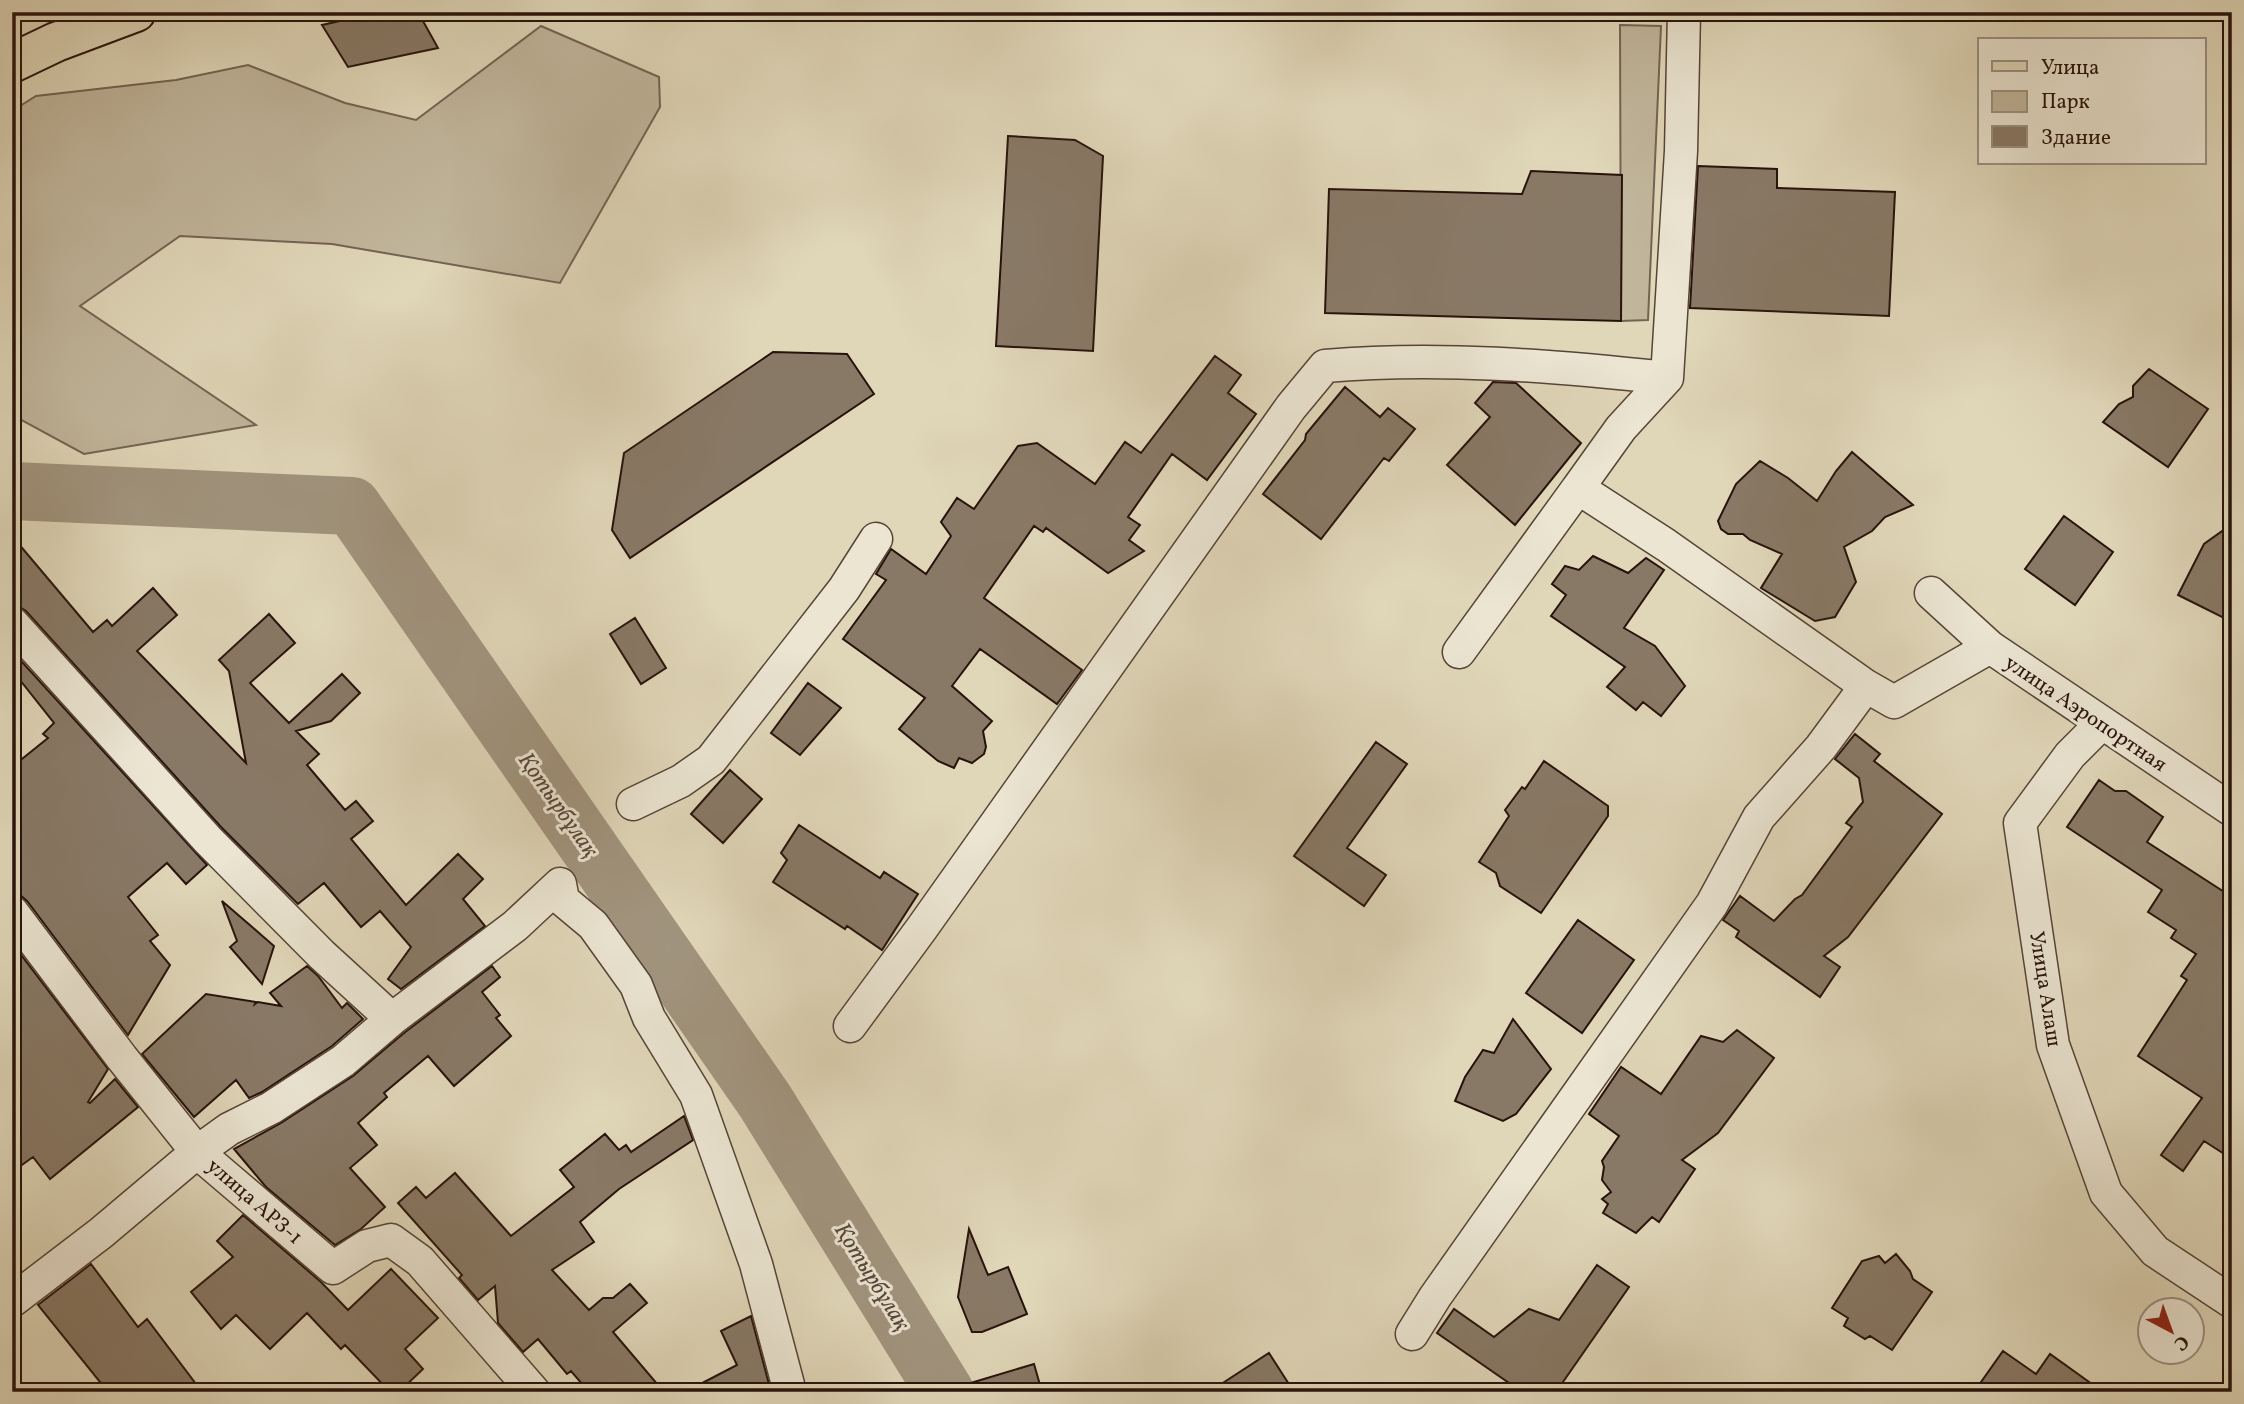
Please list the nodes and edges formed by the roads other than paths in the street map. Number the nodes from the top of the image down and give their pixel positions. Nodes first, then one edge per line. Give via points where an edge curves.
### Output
1 (136, 12) edge
2 (1684, 12) edge
3 (12, 63) edge
4 (1667, 378) junction
5 (1578, 488) junction
6 (876, 539) dead end
7 (1931, 593) dead end
8 (12, 623) edge
9 (1990, 647) junction
10 (1459, 652) dead end
11 (1866, 686) junction
12 (2102, 723) junction
13 (632, 804) dead end
14 (2232, 810) edge
15 (12, 912) edge
16 (392, 1019) junction
17 (849, 1027) dead end
18 (197, 1152) junction
19 (12, 1301) edge
20 (2232, 1302) edge
21 (1412, 1334) dead end
22 (534, 1392) edge
23 (790, 1392) edge

1 - 3 main road
2 - 4 street
4 - 5 street via 1620,428
4 - 17 street via 1495,363 1325,366 1291,407
5 - 10 street
5 - 11 street
6 - 13 street via 844,589 711,760 681,781
7 - 9 street
8 - 16 street via 208,840
9 - 11 street, улица Аэропортная via 1894,702
9 - 12 street, улица Аэропортная
11 - 21 street via 1821,747 1759,817 1713,904
12 - 14 street, улица Аэропортная
12 - 20 street, Улица Алаш via 2070,755 2020,823 2053,1045 2106,1193 2155,1251
15 - 18 street, улица АРЗ-1
16 - 18 street via 343,1061
16 - 23 street via 515,926 560,884 563,900 593,925 636,985 649,1018 696,1095 756,1264
18 - 19 street
18 - 22 street, улица АРЗ-1 via 333,1268 367,1246 391,1240 420,1261

